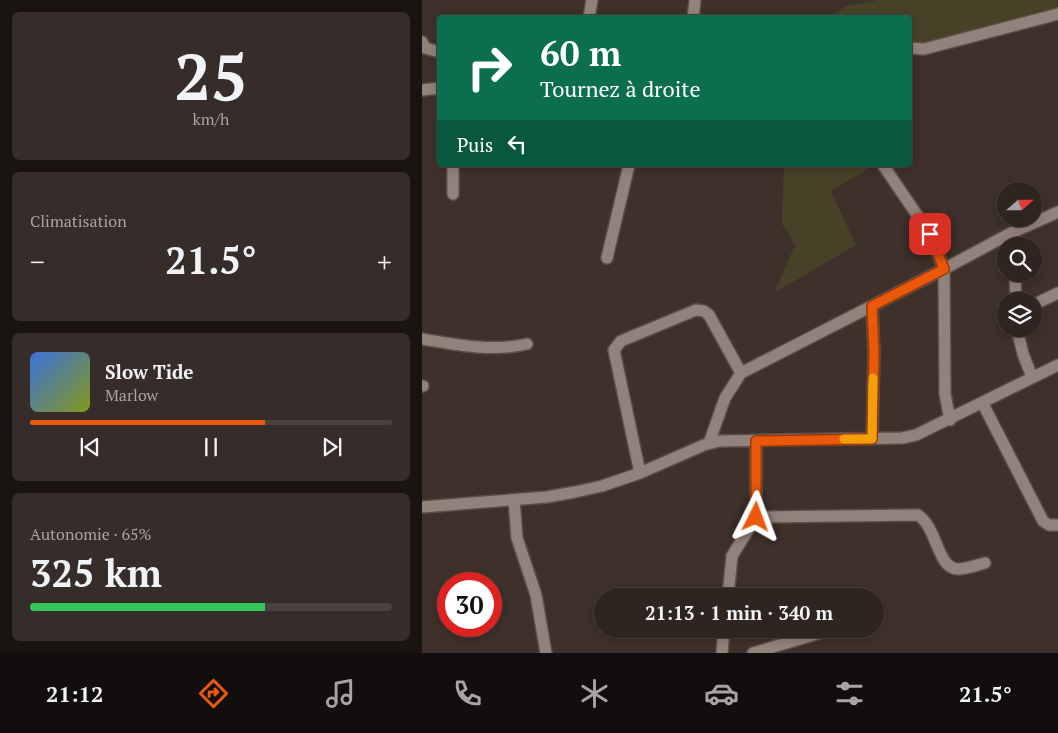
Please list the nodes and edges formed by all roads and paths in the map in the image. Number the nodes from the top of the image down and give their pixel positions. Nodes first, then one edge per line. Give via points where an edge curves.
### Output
1 (592, 0) edge
2 (695, 0) edge
3 (1058, 14) edge
4 (590, 15) edge
5 (693, 15) edge
6 (422, 42) edge
7 (912, 48) edge
8 (437, 51) edge
9 (437, 88) edge
10 (422, 90) edge
11 (453, 167) edge
12 (629, 167) edge
13 (884, 167) edge
14 (453, 194) dead end
15 (1058, 212) edge
16 (1011, 233) junction
17 (1012, 237) edge
18 (607, 258) dead end
19 (944, 269) junction
20 (1058, 293) edge
21 (1042, 301) edge
22 (872, 306) junction
23 (1020, 337) edge
24 (422, 339) edge
25 (527, 344) dead end
26 (1058, 365) edge
27 (741, 373) junction
28 (1032, 378) junction
29 (983, 404) junction
30 (950, 420) junction
31 (872, 439) junction
32 (756, 441) junction
33 (709, 443) junction
34 (640, 472) junction
35 (514, 500) junction
36 (422, 507) edge
37 (756, 517) junction
38 (1058, 525) edge
39 (985, 563) dead end
40 (729, 588) edge
41 (723, 638) edge
42 (804, 638) edge
43 (546, 653) edge
44 (722, 653) edge
45 (754, 653) edge

1 - 4 street
2 - 5 street
3 - 7 street via 924,49
6 - 8 street via 425,48
9 - 10 street
11 - 14 street
12 - 18 street
13 - 19 street via 930,234
15 - 16 street
16 - 17 street
16 - 19 street
19 - 22 street
19 - 30 street via 945,394
20 - 21 street
22 - 27 street
22 - 31 street
23 - 28 street
24 - 25 street via 494,348
26 - 28 street
27 - 33 street via 725,398
27 - 34 street via 704,311 696,310 616,345 614,350
28 - 29 street
29 - 30 street
29 - 38 street via 1043,520 1049,525
30 - 31 street via 916,435
31 - 32 street
32 - 33 street
32 - 37 street
33 - 34 street
34 - 35 street via 575,492
35 - 36 street
35 - 43 street via 517,538 536,595
37 - 39 street via 918,516 932,530 943,561 950,567 958,569
37 - 40 street via 732,556
41 - 44 street
42 - 45 street

